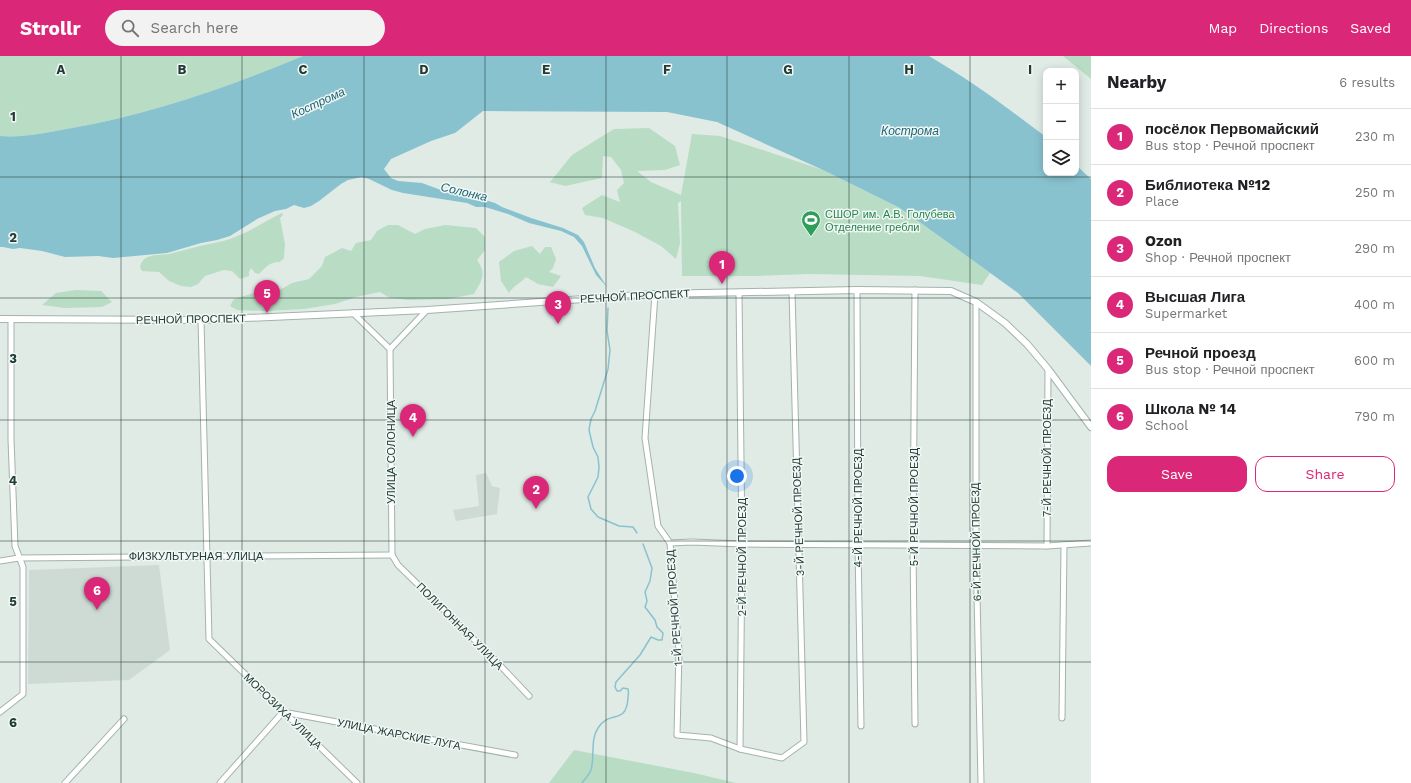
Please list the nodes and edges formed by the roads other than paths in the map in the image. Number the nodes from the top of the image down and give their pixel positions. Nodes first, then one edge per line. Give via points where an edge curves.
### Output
1 (858, 290) junction
2 (915, 290) junction
3 (792, 292) junction
4 (739, 293) junction
5 (655, 294) junction
6 (976, 302) junction
7 (427, 310) junction
8 (353, 313) junction
9 (0, 319) edge
10 (11, 320) junction
11 (201, 320) junction
12 (390, 348) junction
13 (1048, 370) junction
14 (1091, 427) edge
15 (670, 543) junction
16 (1091, 543) edge
17 (742, 544) junction
18 (798, 544) junction
19 (858, 545) junction
20 (913, 545) junction
21 (1064, 545) junction
22 (976, 546) junction
23 (1047, 546) junction
24 (392, 555) junction
25 (206, 556) junction
26 (19, 558) junction
27 (0, 561) edge
28 (528, 696) dead end
29 (0, 712) edge
30 (283, 712) junction
31 (1062, 718) dead end
32 (124, 720) dead end
33 (916, 724) dead end
34 (861, 726) dead end
35 (740, 749) junction
36 (515, 755) dead end
37 (65, 783) edge
38 (220, 783) edge
39 (357, 783) edge
40 (982, 783) edge

1 - 2 street, РЕЧНОЙ ПРОСПЕКТ
1 - 3 street, РЕЧНОЙ ПРОСПЕКТ
1 - 19 street, 4-Й РЕЧНОЙ ПРОЕЗД
2 - 6 street, РЕЧНОЙ ПРОСПЕКТ via 951,290
2 - 20 street, 5-Й РЕЧНОЙ ПРОЕЗД
3 - 4 street, РЕЧНОЙ ПРОСПЕКТ
3 - 18 street, 3-Й РЕЧНОЙ ПРОЕЗД
4 - 5 street, РЕЧНОЙ ПРОСПЕКТ
4 - 17 street, 2-Й РЕЧНОЙ ПРОЕЗД
5 - 7 street, РЕЧНОЙ ПРОСПЕКТ
5 - 15 street, 1-Й РЕЧНОЙ ПРОЕЗД via 645,438 658,526
6 - 13 street, РЕЧНОЙ ПРОСПЕКТ via 1005,323
6 - 22 street, 6-Й РЕЧНОЙ ПРОЕЗД
7 - 8 street, РЕЧНОЙ ПРОСПЕКТ
7 - 12 street
8 - 11 street, РЕЧНОЙ ПРОСПЕКТ
8 - 12 street
9 - 10 street, РЕЧНОЙ ПРОСПЕКТ
10 - 11 street, РЕЧНОЙ ПРОСПЕКТ
10 - 26 street via 11,439 15,546
11 - 25 street
12 - 24 street, УЛИЦА СОЛОНИЦА
13 - 14 street, РЕЧНОЙ ПРОСПЕКТ
13 - 23 street, 7-Й РЕЧНОЙ ПРОЕЗД
15 - 17 street
15 - 35 street, 1-Й РЕЧНОЙ ПРОЕЗД via 679,651 677,735 711,738
16 - 21 street
17 - 18 street
17 - 35 street, 2-Й РЕЧНОЙ ПРОЕЗД
18 - 19 street
18 - 35 street, 3-Й РЕЧНОЙ ПРОЕЗД via 804,742 782,758
19 - 20 street
19 - 34 street, 4-Й РЕЧНОЙ ПРОЕЗД
20 - 22 street
20 - 33 street, 5-Й РЕЧНОЙ ПРОЕЗД
21 - 23 street
21 - 31 street
22 - 23 street
22 - 40 street, 6-Й РЕЧНОЙ ПРОЕЗД
24 - 25 street, ФИЗКУЛЬТУРНАЯ УЛИЦА
24 - 28 street, ПОЛИГОННАЯ УЛИЦА via 398,565
25 - 26 street, ФИЗКУЛЬТУРНАЯ УЛИЦА
25 - 30 street, МОРОЗИХА УЛИЦА via 209,639
26 - 27 street, ФИЗКУЛЬТУРНАЯ УЛИЦА
26 - 29 street via 23,567 23,694
30 - 36 street, УЛИЦА ЖАРСКИЕ ЛУГА
30 - 38 street
30 - 39 street, МОРОЗИХА УЛИЦА
32 - 37 street

